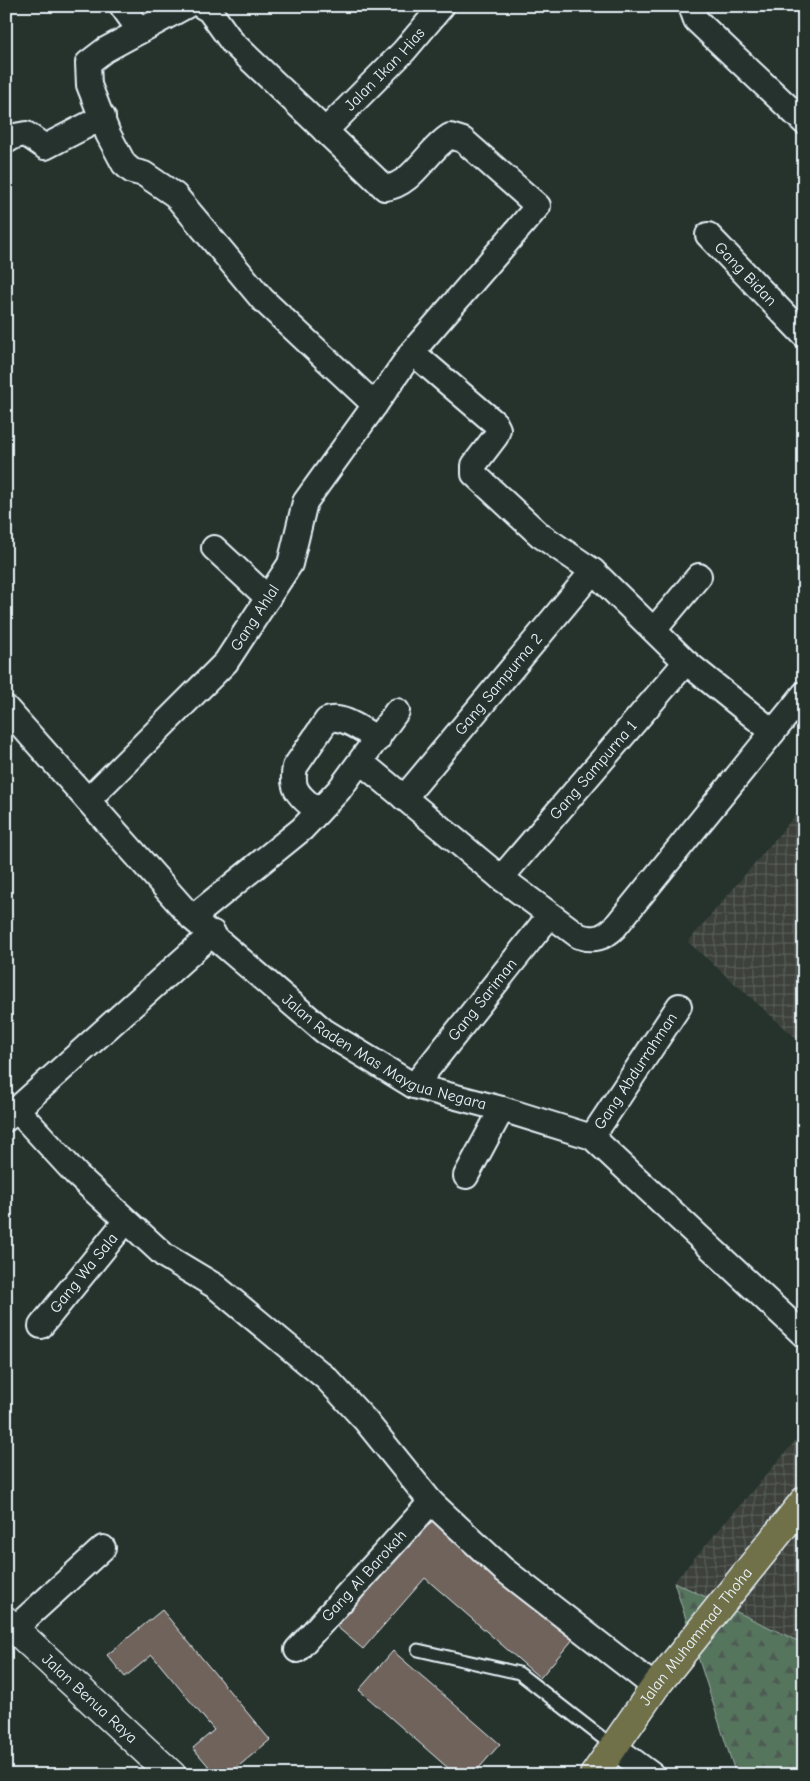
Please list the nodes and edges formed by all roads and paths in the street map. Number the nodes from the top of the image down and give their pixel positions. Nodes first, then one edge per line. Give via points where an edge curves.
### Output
1 (122, 6) edge
2 (186, 6) edge
3 (202, 6) edge
4 (442, 6) edge
5 (691, 6) edge
6 (140, 31) junction
7 (103, 117) junction
8 (804, 122) edge
9 (325, 131) junction
10 (6, 141) edge
11 (708, 235) dead end
12 (804, 335) edge
13 (412, 352) junction
14 (375, 405) junction
15 (214, 548) dead end
16 (593, 571) junction
17 (700, 576) dead end
18 (268, 598) junction
19 (654, 630) junction
20 (686, 662) junction
21 (804, 694) edge
22 (6, 708) edge
23 (397, 711) dead end
24 (773, 732) junction
25 (378, 739) junction
26 (361, 762) junction
27 (404, 798) junction
28 (88, 800) junction
29 (318, 812) junction
30 (501, 878) junction
31 (550, 915) junction
32 (192, 918) junction
33 (213, 933) junction
34 (679, 1006) dead end
35 (414, 1086) junction
36 (502, 1109) junction
37 (12, 1115) edge
38 (592, 1137) junction
39 (466, 1176) dead end
40 (126, 1221) junction
41 (41, 1326) dead end
42 (804, 1335) edge
43 (804, 1501) edge
44 (431, 1502) junction
45 (102, 1548) dead end
46 (10, 1625) edge
47 (297, 1650) dead end
48 (418, 1650) dead end
49 (655, 1687) junction
50 (614, 1747) junction
51 (172, 1775) edge
52 (594, 1775) edge
53 (652, 1775) edge

1 - 6 street
2 - 6 street
3 - 9 street via 209,10 232,42
4 - 9 street, Jalan Ikan Hias via 404,51
5 - 8 street via 696,20
6 - 7 street via 88,63 88,85
7 - 10 street via 45,147 26,134
7 - 14 street via 124,164 175,195 262,299
9 - 13 street, Gang Ahlal via 385,188 395,187 408,178 440,142 450,136 463,140 538,206
11 - 12 street, Gang Bidan
13 - 14 street, Gang Ahlal
13 - 16 street via 498,426 496,436 474,465 474,474 540,535
14 - 18 street, Gang Ahlal via 305,502 290,564
15 - 18 street
16 - 19 street
16 - 27 street, Gang Sampurna 2
17 - 19 street
18 - 28 street, Gang Ahlal via 226,662
19 - 20 street
20 - 24 street
20 - 30 street, Gang Sampurna 1
21 - 24 street
22 - 28 street, Jalan Raden Mas Maygua Negara
23 - 25 street
24 - 31 street via 608,934 591,940 579,936
25 - 26 street
25 - 29 street via 334,717 327,720 295,767 294,774 296,791
26 - 27 street
26 - 29 street
27 - 30 street
28 - 32 street, Jalan Raden Mas Maygua Negara
29 - 32 street via 290,841
30 - 31 street
31 - 35 street, Gang Sariman
32 - 33 street, Jalan Raden Mas Maygua Negara
33 - 35 street, Jalan Raden Mas Maygua Negara via 324,1031
33 - 37 street
34 - 38 street, Gang Abdurrahman
35 - 36 street, Jalan Raden Mas Maygua Negara
36 - 38 street, Jalan Raden Mas Maygua Negara
36 - 39 street
37 - 40 street
38 - 42 street, Jalan Raden Mas Maygua Negara
40 - 41 street, Gang Wa Sala
40 - 44 street via 165,1256 215,1286 327,1379 365,1420
43 - 49 main road, Jalan Muhammad Thoha
44 - 47 street, Gang Al Barokah
44 - 49 street via 503,1570
45 - 46 street
46 - 51 street, Jalan Benua Raya
48 - 50 lane via 519,1674
49 - 50 main road, Jalan Muhammad Thoha
50 - 52 main road, Jalan Muhammad Thoha
50 - 53 street

